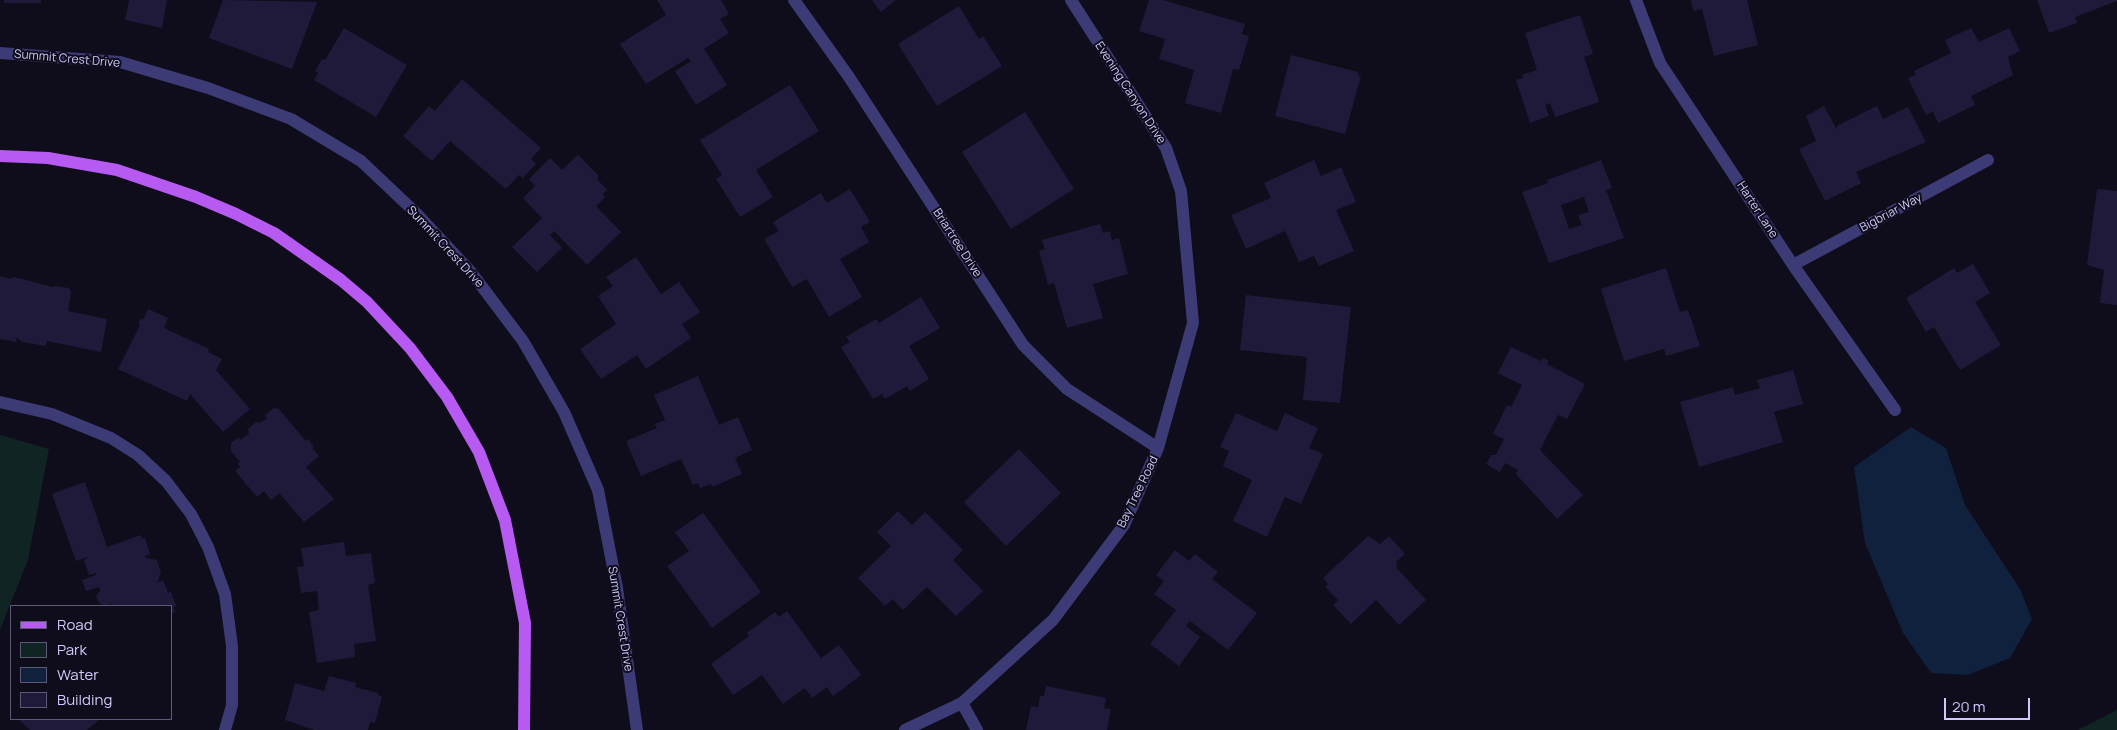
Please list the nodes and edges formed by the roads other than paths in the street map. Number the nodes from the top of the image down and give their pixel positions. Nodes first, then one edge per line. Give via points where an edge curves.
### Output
1 (794, 0) edge
2 (1071, 0) edge
3 (1636, 0) edge
4 (0, 53) edge
5 (0, 156) edge
6 (1988, 160) dead end
7 (1181, 191) joint
8 (1793, 265) junction
9 (0, 402) edge
10 (1895, 410) dead end
11 (1158, 448) junction
12 (962, 703) junction
13 (225, 730) edge
14 (524, 730) edge
15 (637, 730) edge
16 (905, 730) edge
17 (977, 730) edge

1 - 11 street, Briartree Drive via 849,78 1023,345 1067,388
2 - 7 street, Evening Canyon Drive via 1166,148
3 - 8 street, Harter Lane via 1660,63
4 - 15 street, Summit Crest Drive via 120,62 208,88 291,119 361,161 417,214 471,272 524,342 564,412 598,490 617,588
5 - 14 main road via 48,158 117,170 236,214 274,233 341,280 367,302 410,348 447,397 475,445 505,520 525,623
6 - 8 street, Bigbriar Way
7 - 11 street, Bay Tree Road via 1193,323
8 - 10 street, Harter Lane
9 - 13 street via 52,414 111,438 138,455 166,481 191,514 208,547 225,594 232,646 232,705
11 - 12 street, Bay Tree Road via 1124,525 1053,620
12 - 16 street, Bay Tree Road
12 - 17 street

